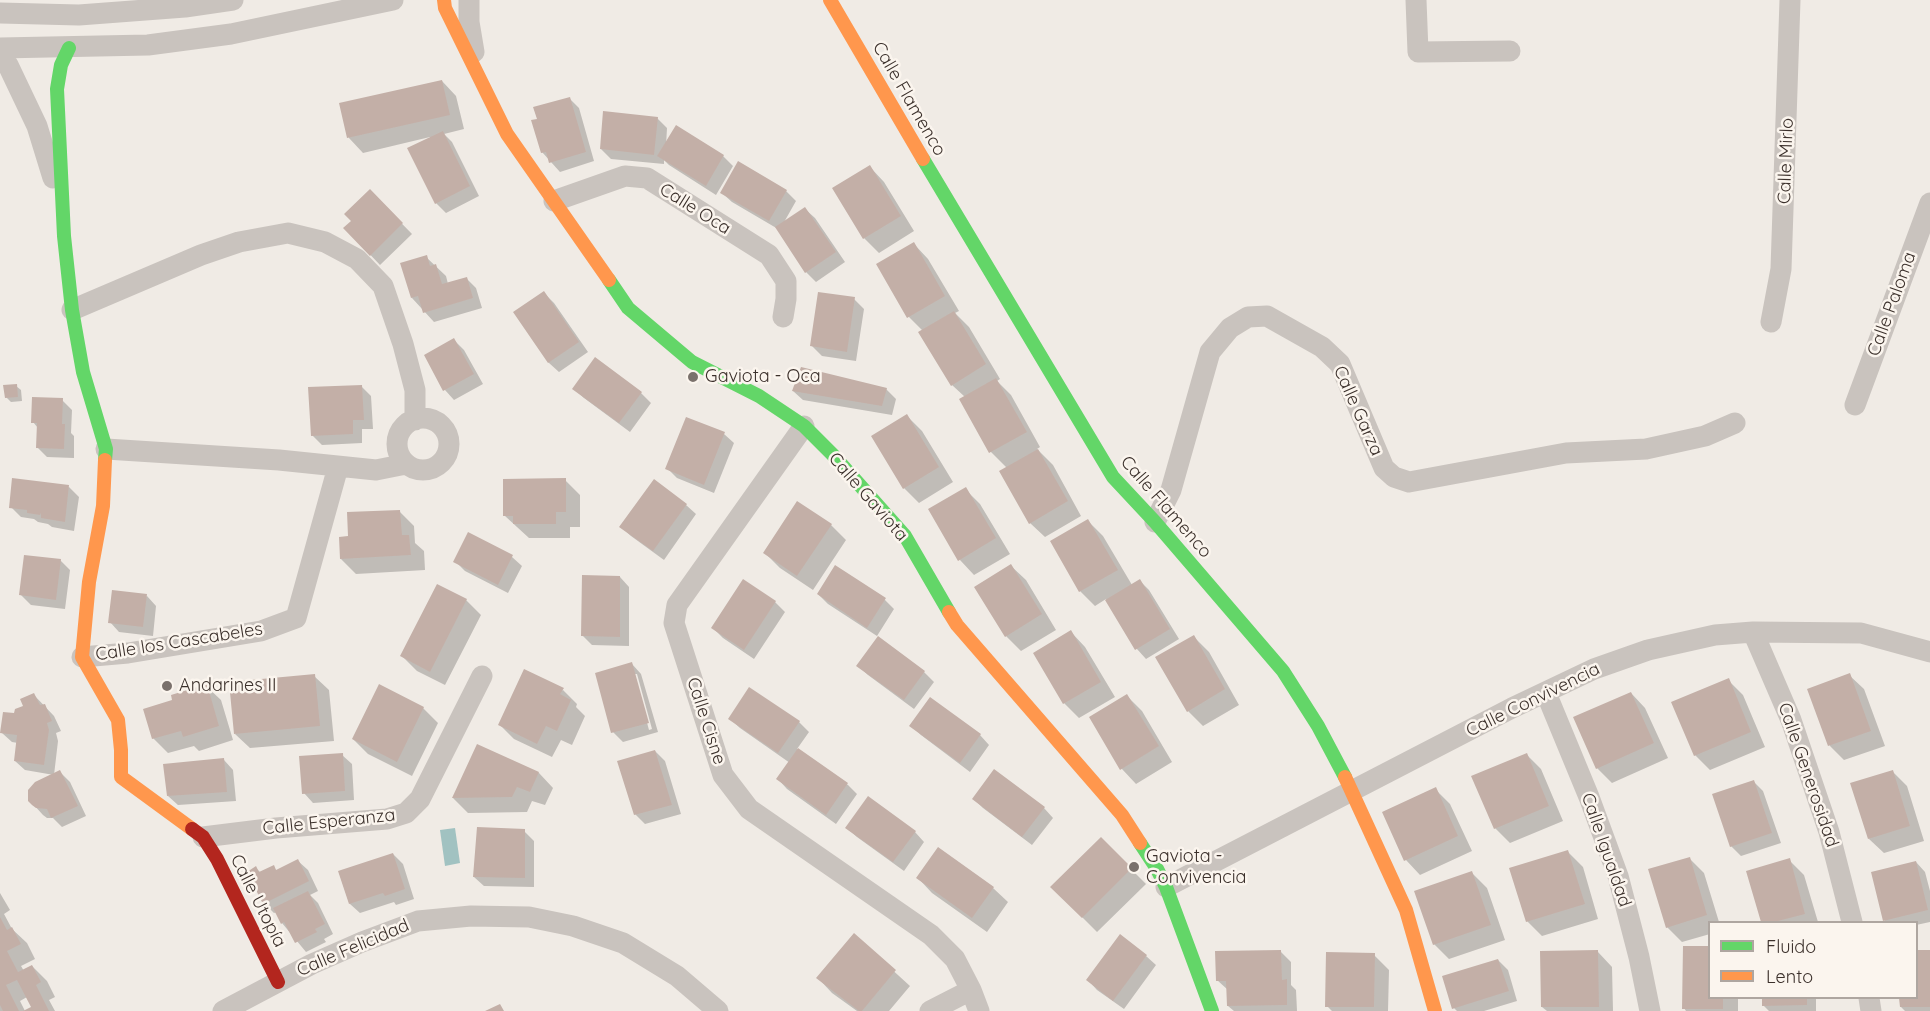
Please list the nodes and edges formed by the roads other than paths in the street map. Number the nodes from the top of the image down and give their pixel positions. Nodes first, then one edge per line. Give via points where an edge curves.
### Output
1 (21, 0) edge
2 (233, 0) edge
3 (393, 0) edge
4 (444, 0) edge
5 (469, 0) edge
6 (830, 0) edge
7 (1416, 0) edge
8 (1790, 0) edge
9 (2, 13) edge
10 (0, 48) edge
11 (69, 48) junction
12 (1510, 51) dead end
13 (0, 56) edge
14 (476, 73) junction
15 (554, 201) junction
16 (1930, 203) edge
17 (64, 236) junction
18 (72, 310) junction
19 (783, 317) dead end
20 (1771, 322) dead end
21 (1855, 405) dead end
22 (415, 420) junction
23 (1735, 423) dead end
24 (804, 426) junction
25 (106, 449) junction
26 (406, 464) junction
27 (338, 467) junction
28 (1155, 522) junction
29 (1753, 632) junction
30 (1930, 652) edge
31 (82, 657) junction
32 (482, 676) dead end
33 (1546, 693) junction
34 (1352, 791) junction
35 (203, 837) junction
36 (1166, 887) junction
37 (1852, 921) edge
38 (278, 982) junction
39 (971, 990) junction
40 (224, 1011) edge
41 (718, 1011) edge
42 (930, 1011) edge
43 (979, 1011) edge
44 (1212, 1011) edge
45 (1435, 1011) edge
46 (1650, 1011) edge

1 - 9 street
2 - 9 street via 79,15
3 - 11 street via 231,34 148,45
4 - 14 street, Calle Gaviota
5 - 14 street, Calle Gaviota
6 - 28 street, Calle Flamenco via 1113,477
7 - 12 street via 1418,52
8 - 20 street, Calle Mirlo via 1781,268
10 - 11 street
11 - 17 street, Calle los Cascabeles via 57,89
13 - 17 street, Calle los Cascabeles via 37,126 53,177
14 - 15 street, Calle Gaviota via 507,134
15 - 19 street, Calle Oca via 625,176 646,178 769,255 786,281
15 - 24 street, Calle Gaviota via 628,308 692,362 759,396
16 - 21 street, Calle Paloma
17 - 18 street, Calle los Cascabeles
18 - 22 street via 239,242 288,233 325,242 357,259 383,286 415,390
18 - 25 street, Calle los Cascabeles via 83,372
22 - 26 street via 408,423 397,444
22 - 26 street via 433,420 444,429 449,451 432,469 423,471
23 - 28 street, Calle Garza via 1706,436 1646,449 1566,453 1409,482 1384,468 1340,364 1322,347 1267,316 1248,317 1230,328 1210,352 1171,490
24 - 36 street, Calle Gaviota via 905,536 957,625 1122,815
24 - 39 street, Calle Cisne via 677,605 674,623 723,775 749,809 931,934 955,959
25 - 27 street
25 - 31 street, Calle los Cascabeles via 103,506 89,582
26 - 27 street via 376,470
27 - 31 street, Calle los Cascabeles via 296,618 261,632
28 - 34 street, Calle Flamenco via 1283,671
29 - 30 street, Calle Convivencia via 1861,633
29 - 33 street, Calle Convivencia via 1648,650 1594,669
29 - 37 street, Calle Generosidad via 1791,720 1825,821
31 - 35 street, Calle los Cascabeles via 118,720 121,777
32 - 35 street, Calle Esperanza via 420,798 406,813 387,819
33 - 34 street, Calle Convivencia
33 - 46 street, Calle Igualdad via 1618,876
34 - 36 street, Calle Convivencia
34 - 45 street, Calle Flamenco via 1406,910
35 - 38 street, Calle Utopía
36 - 44 street, Calle Gaviota
38 - 40 street, Calle Felicidad
38 - 41 street, Calle Felicidad via 418,921 471,915 530,917 573,926 623,944 677,976
39 - 42 street
39 - 43 street, Calle Cisne

